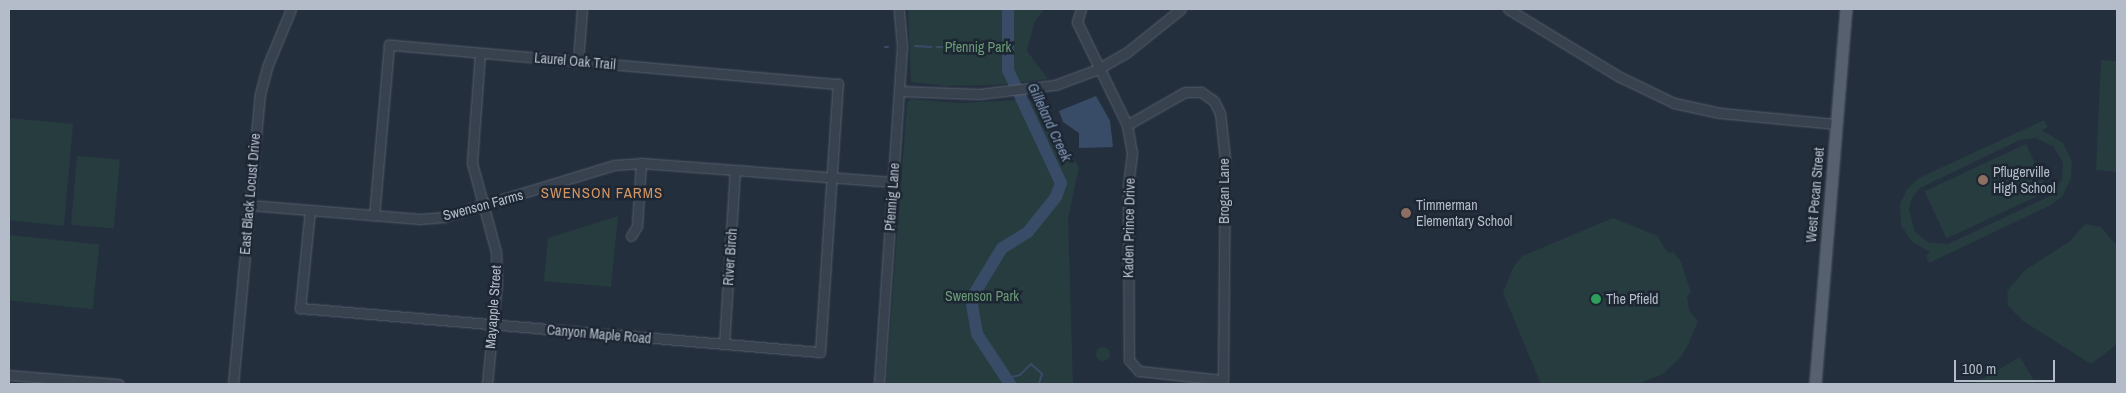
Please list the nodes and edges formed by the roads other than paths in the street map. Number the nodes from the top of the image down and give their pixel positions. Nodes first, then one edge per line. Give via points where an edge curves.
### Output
1 (290, 9) edge
2 (582, 9) edge
3 (899, 9) edge
4 (1081, 9) edge
5 (1181, 9) edge
6 (1508, 9) edge
7 (1846, 9) edge
8 (480, 53) junction
9 (578, 61) junction
10 (1098, 69) junction
11 (899, 91) junction
12 (1836, 124) junction
13 (1127, 125) junction
14 (641, 163) junction
15 (735, 170) junction
16 (831, 178) junction
17 (893, 182) junction
18 (249, 205) junction
19 (484, 206) junction
20 (310, 210) junction
21 (374, 215) junction
22 (631, 236) dead end
23 (492, 324) junction
24 (724, 344) junction
25 (9, 375) edge
26 (1223, 380) joint
27 (119, 384) edge
28 (233, 384) edge
29 (487, 384) edge
30 (879, 384) edge
31 (1815, 384) edge

1 - 18 street, East Black Locust Drive via 260,94
2 - 9 street
3 - 11 street, Pfennig Lane via 902,46
4 - 10 street, Kaden Prince Drive via 1077,22
5 - 10 street via 1142,42
6 - 12 street via 1620,78 1674,103 1720,113
7 - 12 main road, West Pecan Street
8 - 9 street, Laurel Oak Trail
8 - 19 street, Mayapple Street via 472,163
8 - 21 street, Laurel Oak Trail via 388,45
9 - 16 street, Laurel Oak Trail via 838,84
10 - 11 street via 1035,89 979,94
10 - 13 street, Kaden Prince Drive
11 - 17 street, Pfennig Lane
12 - 31 main road, West Pecan Street
13 - 26 street, Kaden Prince Drive via 1132,153 1128,187 1129,360 1139,371
13 - 26 street, Brogan Lane via 1185,92 1201,92 1214,101 1220,113 1225,159
14 - 15 street, Swenson Farms
14 - 19 street, Swenson Farms via 614,166
14 - 22 street via 637,226
15 - 16 street, Swenson Farms
15 - 24 street, River Birch
16 - 17 street, Swenson Farms
16 - 24 street, Canyon Maple Road via 820,352
17 - 30 street, Pfennig Lane
18 - 20 street, Swenson Farms
18 - 28 street, East Black Locust Drive
19 - 21 street, Swenson Farms via 436,218
19 - 23 street, Mayapple Street via 496,252
20 - 21 street, Swenson Farms
20 - 23 street, Canyon Maple Road via 300,308
23 - 24 street, Canyon Maple Road
23 - 29 street, Mayapple Street
25 - 27 street

